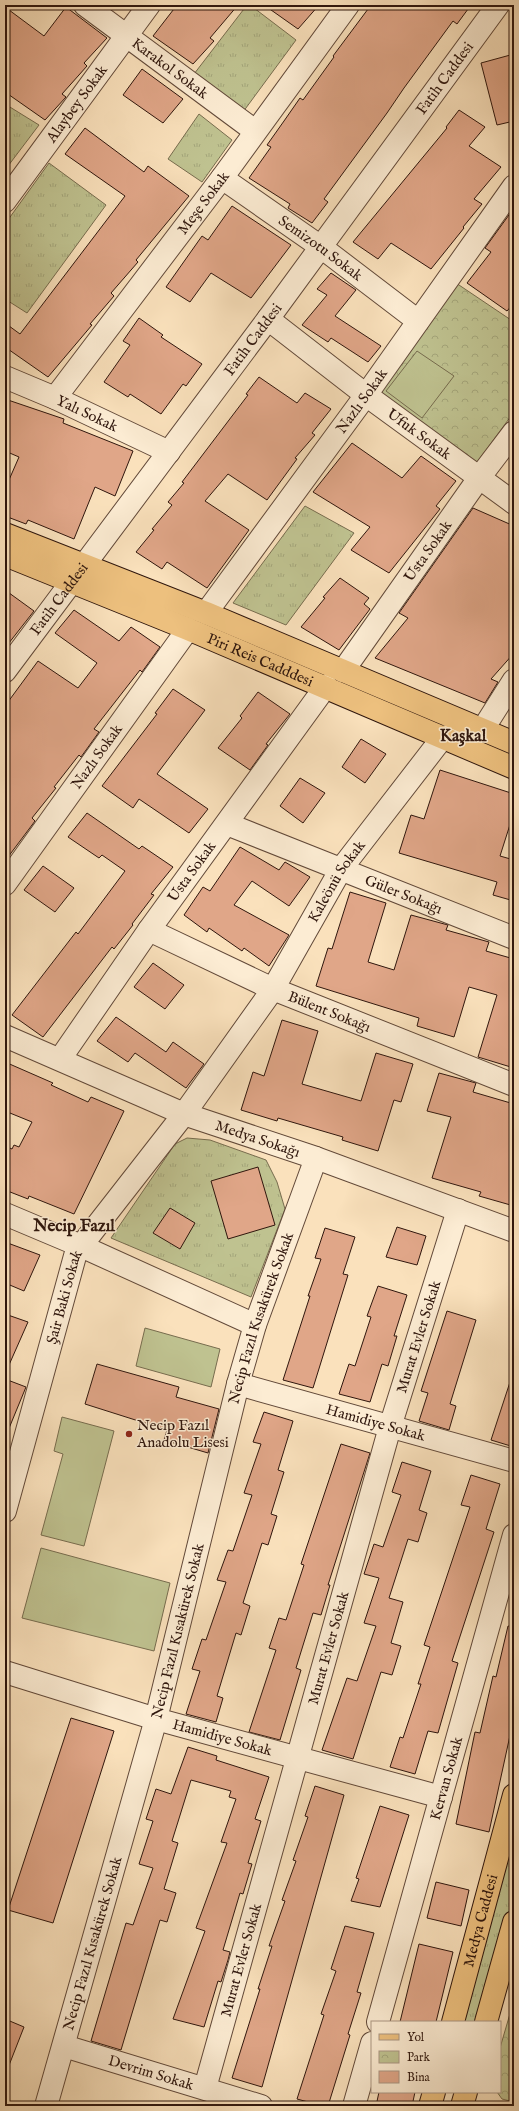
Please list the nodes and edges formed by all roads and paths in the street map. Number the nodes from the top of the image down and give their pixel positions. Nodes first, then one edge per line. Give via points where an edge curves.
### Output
1 (85, 5) edge
2 (149, 5) edge
3 (348, 5) edge
4 (498, 5) edge
5 (126, 36) junction
6 (255, 131) junction
7 (222, 178) junction
8 (514, 186) edge
9 (5, 202) edge
10 (321, 247) junction
11 (268, 319) junction
12 (418, 321) junction
13 (5, 377) edge
14 (366, 395) junction
15 (55, 398) junction
16 (514, 432) edge
17 (169, 452) junction
18 (479, 478) junction
19 (514, 503) edge
20 (5, 534) edge
21 (5, 555) edge
22 (86, 564) junction
23 (72, 581) junction
24 (206, 613) junction
25 (188, 629) junction
26 (5, 671) edge
27 (343, 671) junction
28 (514, 680) edge
29 (326, 686) junction
30 (483, 729) junction
31 (443, 737) junction
32 (514, 743) edge
33 (514, 768) edge
34 (227, 824) junction
35 (341, 869) junction
36 (5, 884) edge
37 (149, 930) junction
38 (514, 938) edge
39 (274, 989) junction
40 (5, 1036) edge
41 (60, 1059) junction
42 (514, 1085) edge
43 (184, 1114) junction
44 (316, 1158) junction
45 (458, 1210) junction
46 (5, 1214) edge
47 (514, 1231) edge
48 (81, 1246) junction
49 (255, 1325) junction
50 (238, 1384) junction
51 (390, 1427) junction
52 (514, 1461) edge
53 (5, 1511) edge
54 (514, 1535) edge
55 (5, 1672) edge
56 (156, 1719) junction
57 (298, 1758) junction
58 (514, 1795) edge
59 (441, 1797) junction
60 (514, 1922) edge
61 (378, 2021) edge
62 (453, 2021) edge
63 (486, 2021) edge
64 (64, 2046) junction
65 (371, 2046) edge
66 (205, 2088) junction
67 (434, 2093) edge
68 (466, 2093) edge
69 (46, 2106) edge
70 (261, 2106) edge
71 (354, 2106) edge
72 (430, 2106) edge
73 (462, 2106) edge

1 - 5 street, Karakol Sokak
2 - 5 street, Alaybey Sokak
3 - 6 street, Meşe Sokak
4 - 10 street, Fatih Caddesi
5 - 6 street, Karakol Sokak
5 - 9 street, Alaybey Sokak
6 - 7 street, Meşe Sokak
7 - 10 street, Semizotu Sokak
7 - 15 street, Meşe Sokak
8 - 12 street, Nazlı Sokak
10 - 11 street, Fatih Caddesi
10 - 12 street, Semizotu Sokak
11 - 14 street, Ufuk Sokak
11 - 17 street, Fatih Caddesi
12 - 14 street, Nazlı Sokak
13 - 15 street, Yalı Sokak
14 - 18 street, Ufuk Sokak
14 - 24 street, Nazlı Sokak
15 - 17 street, Yalı Sokak
16 - 18 street, Usta Sokak
17 - 22 street, Fatih Caddesi
18 - 19 street, Ufuk Sokak
18 - 27 street, Usta Sokak
20 - 22 main road, Piri Reis Cadddesi
21 - 23 main road, Piri Reis Cadddesi
22 - 23 street, Fatih Caddesi
22 - 24 main road, Piri Reis Cadddesi
23 - 25 main road, Piri Reis Cadddesi
23 - 26 street, Fatih Caddesi
24 - 27 main road, Piri Reis Cadddesi
25 - 29 main road, Piri Reis Cadddesi
25 - 36 street, Nazlı Sokak
27 - 30 main road, Piri Reis Cadddesi
28 - 30 street
29 - 31 main road, Piri Reis Cadddesi
29 - 34 street, Usta Sokak
30 - 31 street
30 - 32 main road, Piri Reis Cadddesi
31 - 33 main road, Piri Reis Cadddesi
31 - 35 street, Kaleönü Sokak
34 - 35 street, Güler Sokağı
34 - 37 street, Usta Sokak
35 - 38 street, Güler Sokağı
35 - 39 street, Kaleönü Sokak
37 - 39 street, Bülent Sokağı
37 - 41 street, Usta Sokak
39 - 42 street, Bülent Sokağı
39 - 43 street, Kaleönü Sokak
40 - 41 street, Medya Sokağı
41 - 43 street, Medya Sokağı
43 - 44 street, Medya Sokağı
43 - 48 street, Şair Baki Sokak
44 - 45 street, Medya Sokağı
44 - 49 street, Necip Fazıl Kısakürek Sokak
45 - 47 street, Medya Sokağı
45 - 51 street, Murat Evler Sokak
46 - 48 street
48 - 49 street
48 - 53 street, Şair Baki Sokak via 75,1256
49 - 50 street, Necip Fazıl Kısakürek Sokak
50 - 51 street, Hamidiye Sokak
50 - 56 street, Necip Fazıl Kısakürek Sokak
51 - 52 street, Hamidiye Sokak
51 - 57 street, Murat Evler Sokak
54 - 59 street, Kervan Sokak
55 - 56 street, Hamidiye Sokak
56 - 57 street, Hamidiye Sokak
56 - 64 street, Necip Fazıl Kısakürek Sokak
57 - 59 street, Hamidiye Sokak
57 - 66 street, Murat Evler Sokak
58 - 62 main road, Medya Caddesi
59 - 61 street, Kervan Sokak
60 - 63 main road
64 - 66 street, Devrim Sokak
64 - 69 street, Necip Fazıl Kısakürek Sokak
65 - 71 street
66 - 70 street, Devrim Sokak
67 - 72 main road
68 - 73 main road

